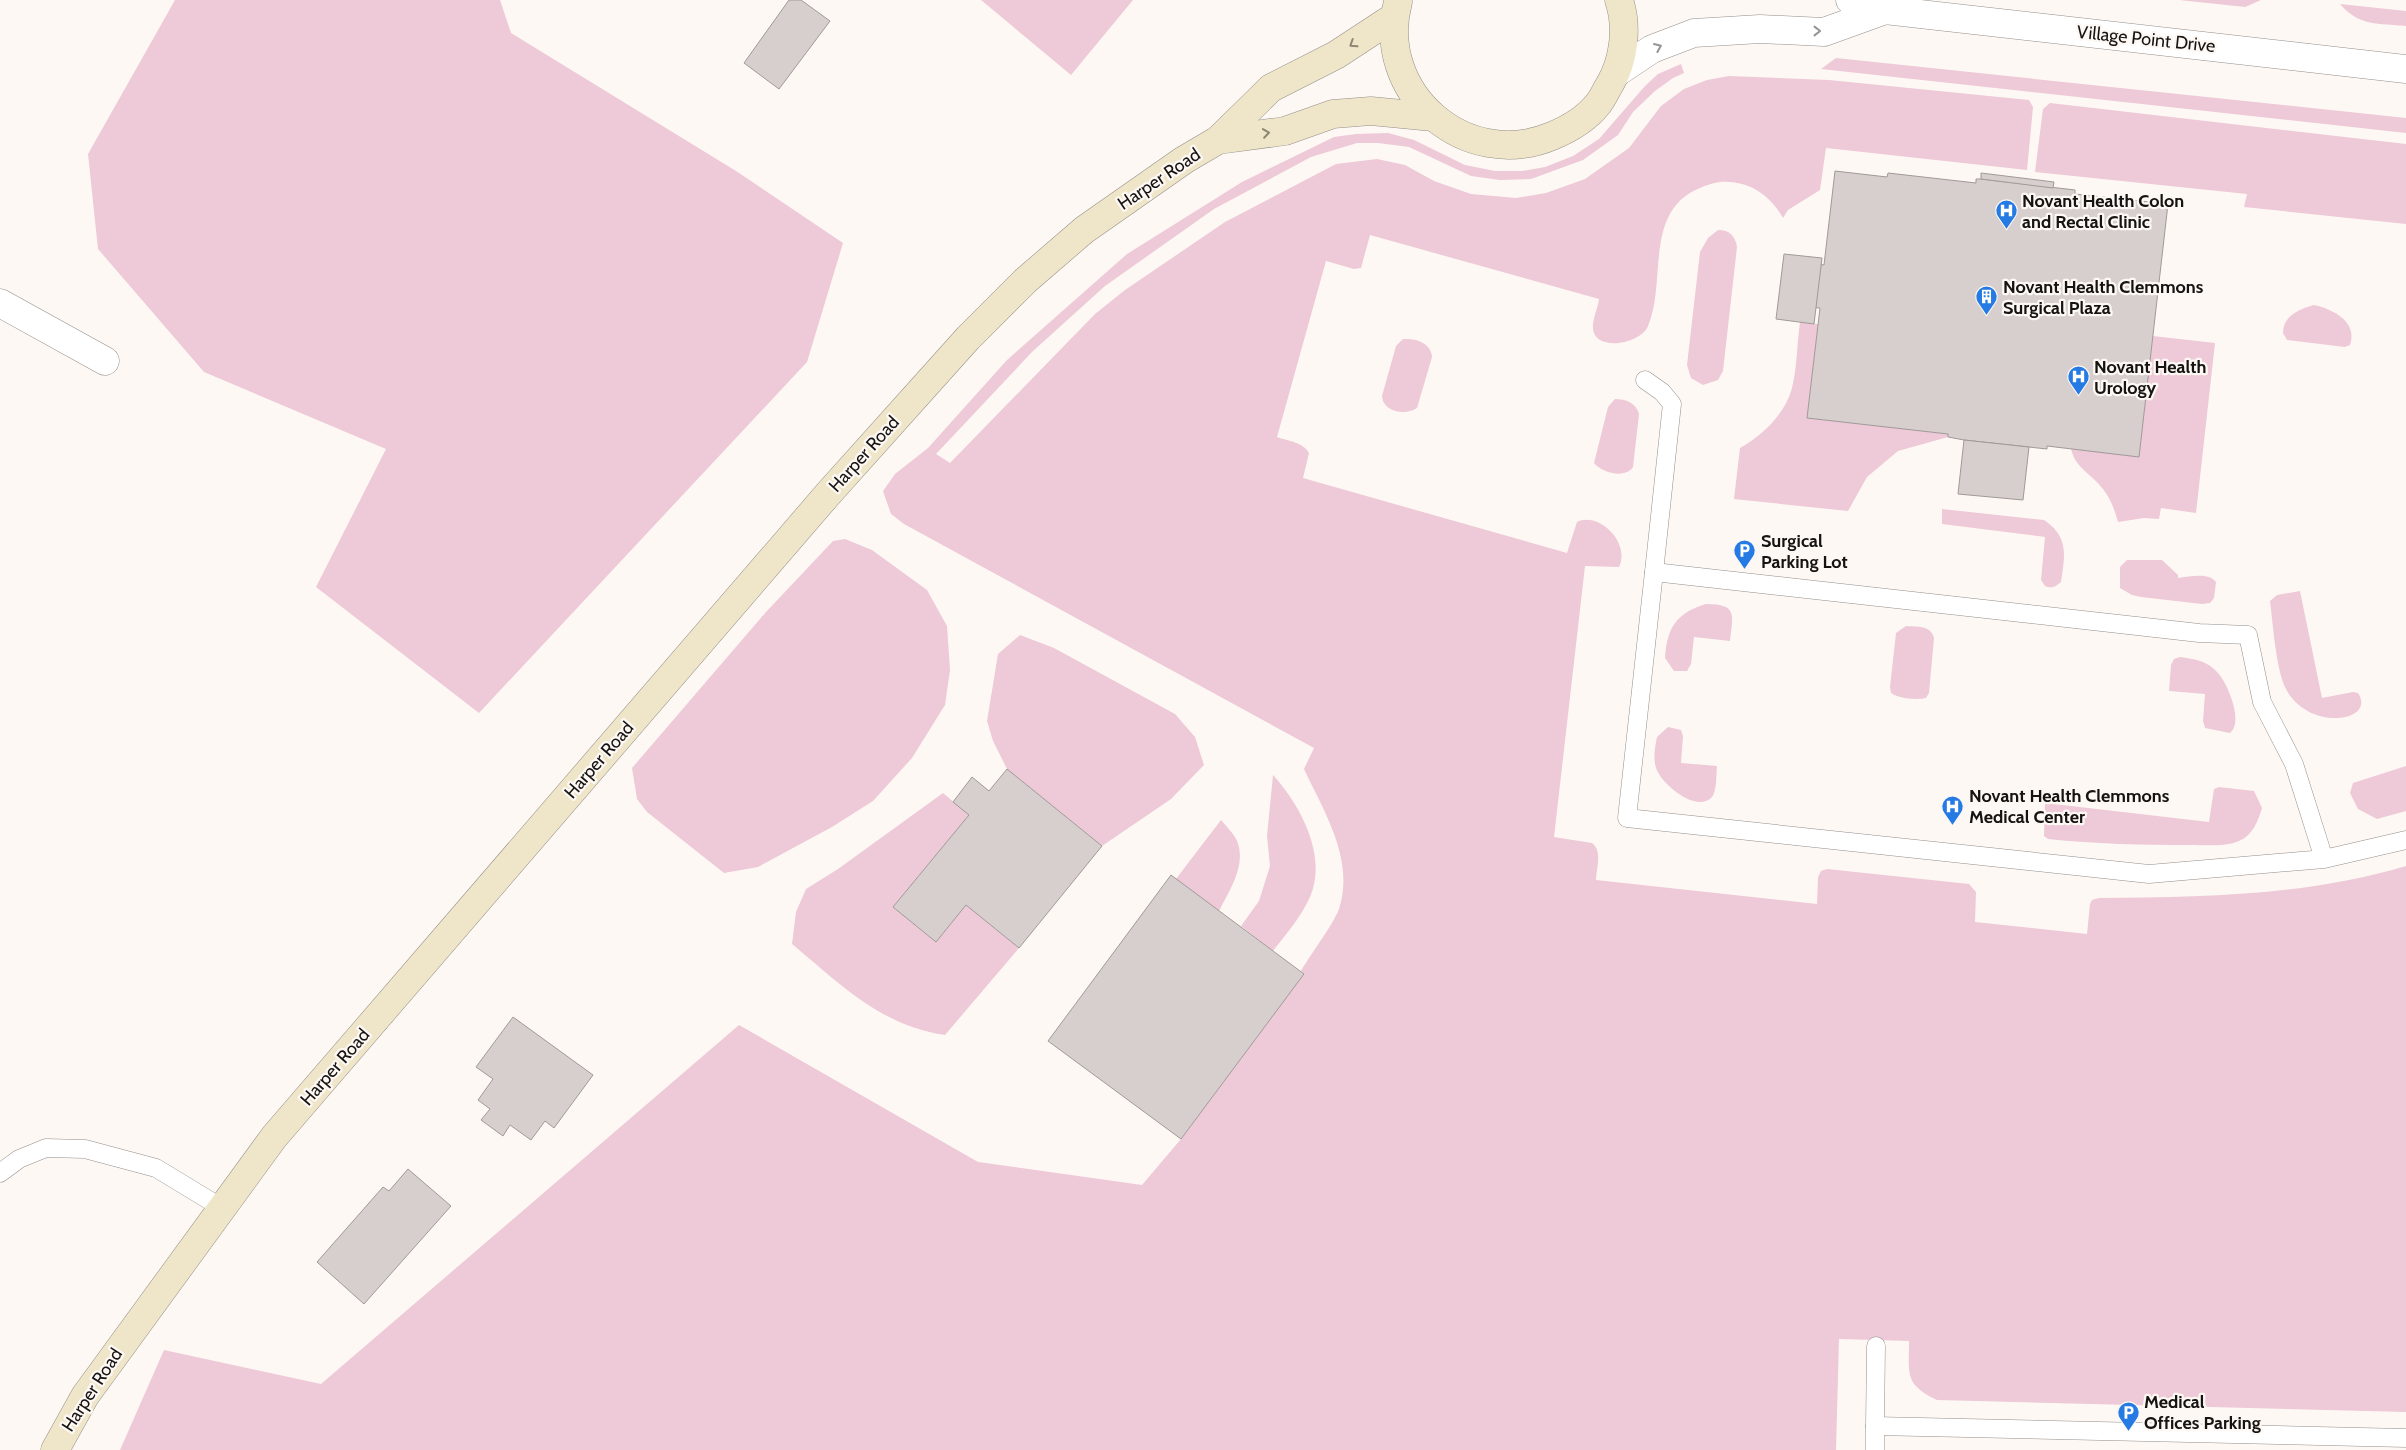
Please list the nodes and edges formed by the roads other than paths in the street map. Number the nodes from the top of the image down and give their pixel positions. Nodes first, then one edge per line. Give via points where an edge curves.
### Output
1 (1619, 0) edge
2 (1850, 0) edge
3 (1396, 8) edge
4 (1885, 10) junction
5 (2406, 69) edge
6 (1616, 73) junction
7 (1433, 117) junction
8 (1218, 140) junction
9 (0, 303) edge
10 (105, 362) dead end
11 (1645, 380) dead end
12 (1654, 572) junction
13 (2406, 840) edge
14 (2324, 859) junction
15 (0, 1173) edge
16 (222, 1208) junction
17 (1876, 1346) dead end
18 (1875, 1426) junction
19 (2406, 1438) edge
20 (55, 1450) edge
21 (1875, 1450) edge

1 - 6 main road via 1624,42
2 - 4 street, Village Point Drive
3 - 7 main road via 1395,54 1409,89
3 -> 8 main road, Harper Road via 1336,55 1271,88
4 - 5 street, Village Point Drive
6 -> 4 street, Village Point Drive via 1652,50 1694,33 1760,29 1824,32
6 - 7 main road via 1598,104 1570,128 1536,142 1500,145 1464,137
8 -> 7 main road, Harper Road via 1285,131 1333,114 1371,112
8 - 16 main road, Harper Road via 1084,230 1024,281 968,338 828,494 274,1137
9 - 10 street
11 - 12 lane via 1672,404
12 - 14 lane via 2199,633 2248,635 2262,702 2294,764
12 - 14 lane via 1627,818 2149,874
13 - 14 lane
15 - 16 lane via 19,1159 46,1148 84,1149 156,1168
16 - 20 main road, Harper Road via 84,1396
17 - 18 lane
18 - 19 lane
18 - 21 lane

